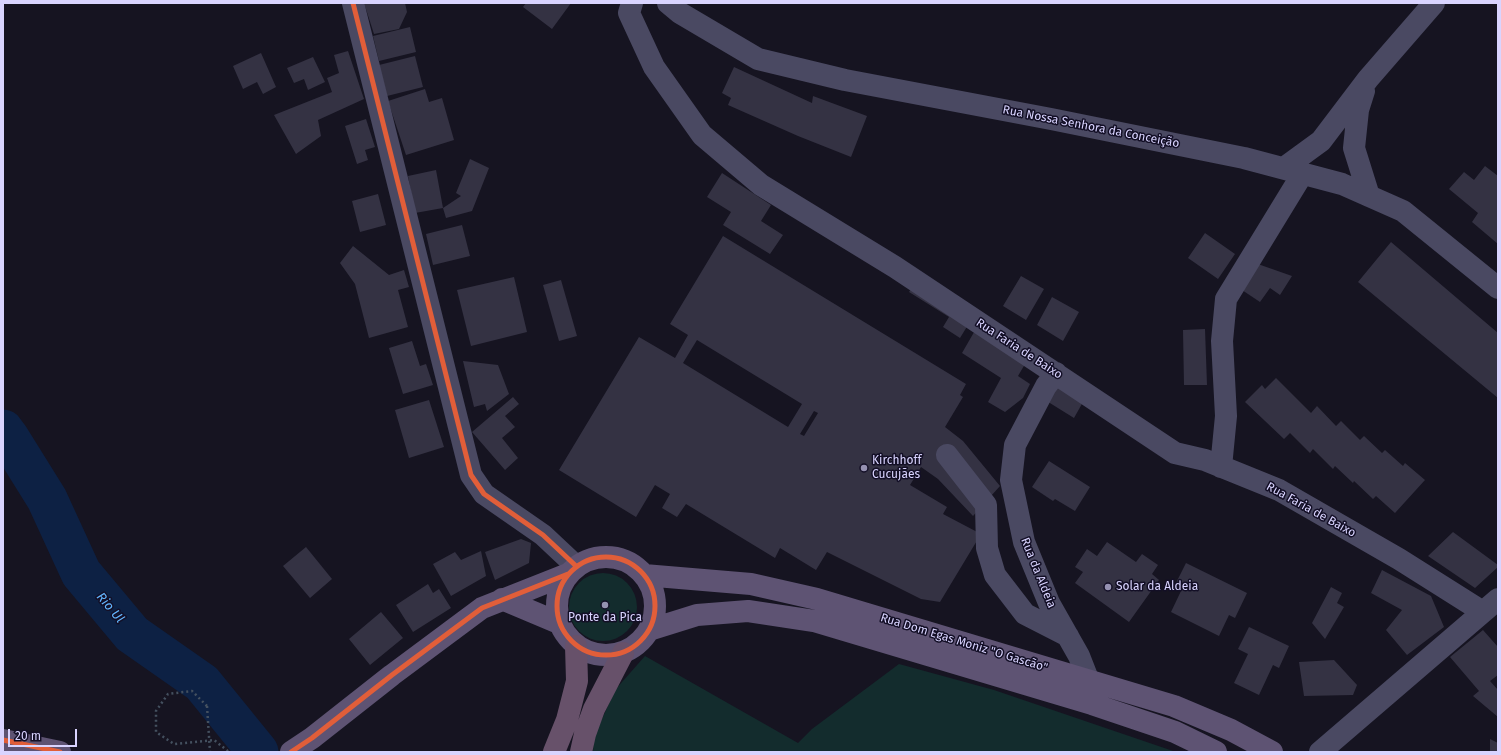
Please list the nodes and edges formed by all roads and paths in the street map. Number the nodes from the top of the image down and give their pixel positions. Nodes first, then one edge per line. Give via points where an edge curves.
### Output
1 (353, 3) edge
2 (632, 3) edge
3 (668, 3) edge
4 (1434, 3) edge
5 (1368, 80) junction
6 (1293, 171) junction
7 (1369, 196) junction
8 (1498, 288) edge
9 (1056, 373) junction
10 (947, 455) dead end
11 (1221, 467) junction
12 (572, 570) junction
13 (644, 575) junction
14 (502, 599) junction
15 (1492, 607) edge
16 (559, 623) junction
17 (649, 630) junction
18 (1068, 636) junction
19 (576, 646) junction
20 (623, 653) junction
21 (1088, 680) junction
22 (1092, 704) junction
23 (3, 740) edge
24 (60, 752) edge
25 (210, 752) edge
26 (229, 752) edge
27 (291, 752) edge
28 (554, 752) edge
29 (581, 752) edge
30 (1216, 752) edge
31 (1272, 752) edge
32 (1320, 752) edge

1 - 12 street via 471,475 484,494 543,535
2 - 9 street, Rua Faria de Baixo via 629,13 654,67 702,135 761,185 895,267
3 - 6 street, Rua Nossa Senhora da Conceição via 680,13 758,59 845,80 1244,158
4 - 5 street
5 - 6 street via 1321,142
5 - 7 street via 1358,110 1354,148
6 - 7 street, Rua Nossa Senhora da Conceição via 1342,184
6 - 11 street via 1226,299 1222,340 1226,416
7 - 8 street, Rua Nossa Senhora da Conceição via 1403,211
9 - 11 street, Rua Faria de Baixo via 1175,453 1205,460
9 - 18 street, Rua da Aldeia via 1046,386 1015,445 1011,480 1024,542 1049,603
10 - 18 street via 986,506 987,548 995,575 1025,614
11 - 15 street, Rua Faria de Baixo via 1279,490 1399,559
12 - 13 main road via 593,558 612,557 635,566
12 - 14 main road
12 - 16 main road via 560,585 557,597
13 - 17 main road via 652,588 655,602
13 - 21 main road, Rua Dom Egas Moniz "O Gascão" via 751,584 817,599
14 - 16 main road
14 - 27 main road via 482,608
15 - 32 street
16 - 19 main road via 566,636
17 - 20 main road via 633,648
17 - 22 main road, Rua Dom Egas Moniz "O Gascão" via 697,616 748,611 814,622
18 - 21 street, Rua da Aldeia
19 - 20 main road via 591,654 607,656
19 - 28 highway via 577,681 567,720
20 - 29 highway via 594,708
21 - 22 street, Rua da Aldeia
21 - 31 main road, Rua Dom Egas Moniz "O Gascão" via 1174,706 1231,730
22 - 30 main road, Rua Dom Egas Moniz "O Gascão" via 1174,732
23 - 24 main road
25 - 26 path, bridge via 206,706 192,691 168,694 156,711 156,732 174,744 214,740

